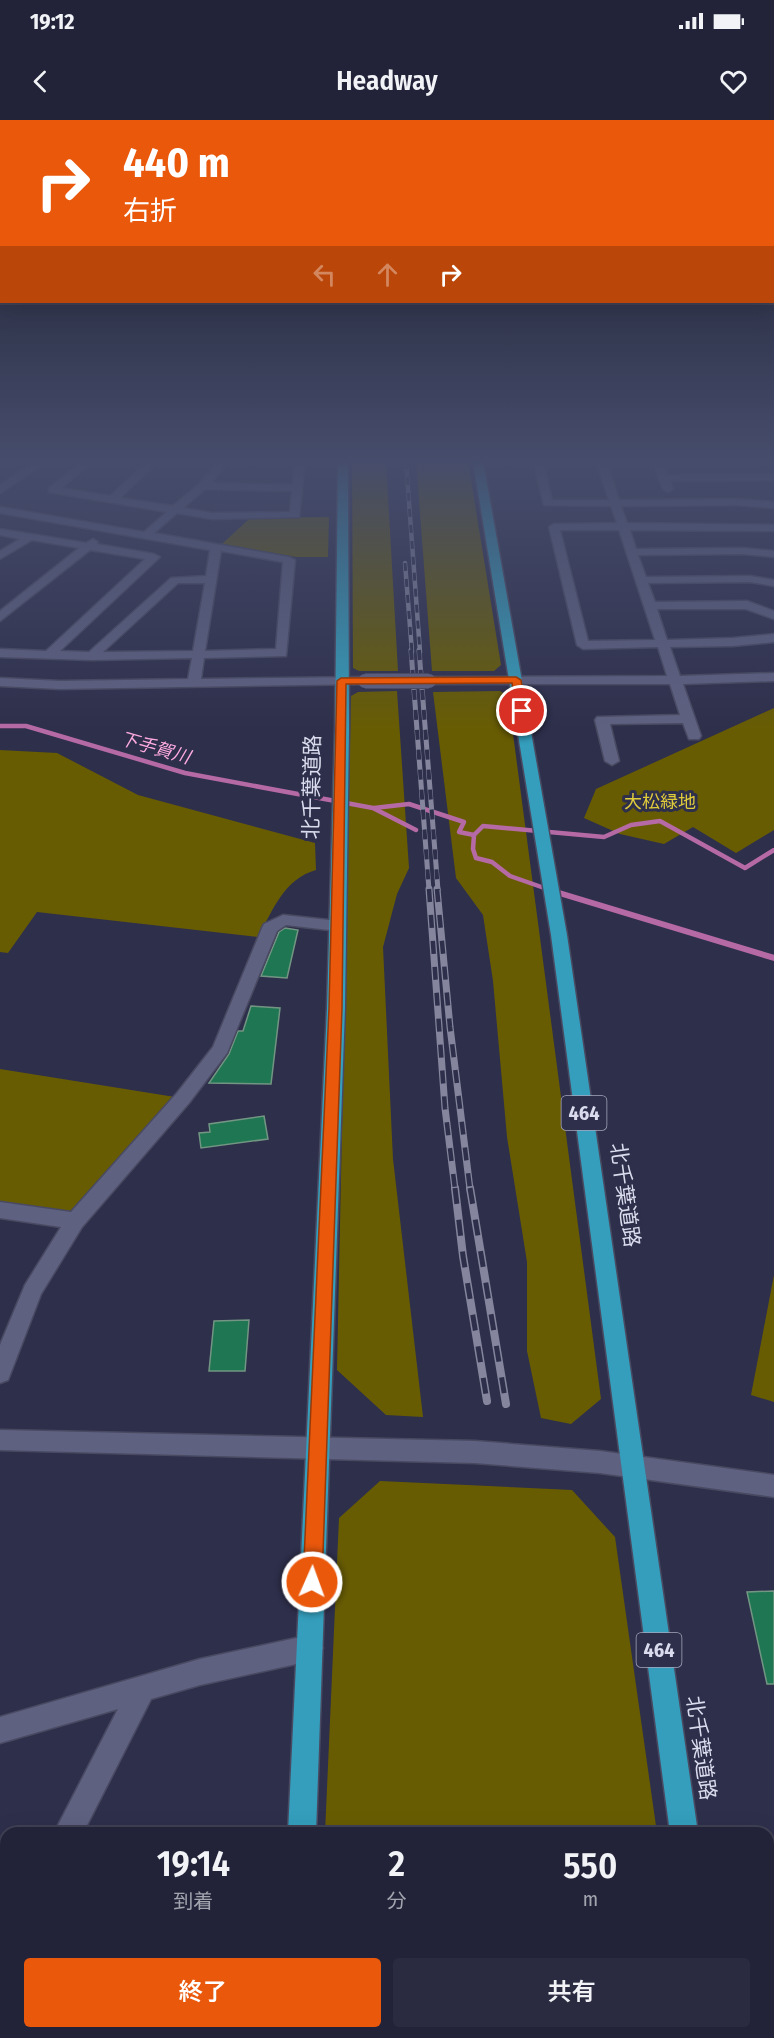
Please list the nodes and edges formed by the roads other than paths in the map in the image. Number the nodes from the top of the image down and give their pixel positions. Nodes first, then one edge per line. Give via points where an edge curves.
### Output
1 (81, 551) edge
2 (114, 551) edge
3 (215, 551) edge
4 (236, 551) edge
5 (342, 551) edge
6 (494, 551) edge
7 (560, 551) edge
8 (632, 552) joint
9 (774, 554) edge
10 (211, 579) junction
11 (642, 580) junction
12 (774, 583) edge
13 (650, 606) junction
14 (774, 615) edge
15 (0, 617) edge
16 (774, 638) edge
17 (663, 644) junction
18 (0, 653) edge
19 (199, 654) junction
20 (49, 655) junction
21 (92, 656) junction
22 (774, 677) edge
23 (516, 680) junction
24 (676, 680) junction
25 (341, 681) junction
26 (0, 682) edge
27 (194, 683) junction
28 (690, 719) junction
29 (694, 736) dead end
30 (612, 761) dead end
31 (338, 926) junction
32 (0, 1210) edge
33 (75, 1221) junction
34 (0, 1373) edge
35 (0, 1440) edge
36 (317, 1448) junction
37 (634, 1466) junction
38 (774, 1486) edge
39 (310, 1648) junction
40 (142, 1690) junction
41 (0, 1730) edge
42 (71, 1827) edge
43 (302, 1827) edge
44 (683, 1827) edge

1 - 15 street
2 - 20 street via 153,557
3 - 10 street
4 - 19 street via 289,560 282,653
5 - 25 highway, 北千葉道路
6 - 23 highway, 北千葉道路 / 464
7 - 17 street via 583,645
8 - 9 street
8 - 11 street
10 - 19 street
10 - 21 street via 175,580
11 - 12 street via 750,579
11 - 13 street
13 - 14 street via 747,605
13 - 17 street
16 - 17 street
17 - 24 street
18 - 20 street
19 - 21 street
19 - 27 street
20 - 21 street
22 - 24 street
23 - 24 street
23 - 25 street, bridge
23 - 37 highway, 北千葉道路 / 464 via 559,935
24 - 28 street
25 - 27 street
25 - 31 highway, 北千葉道路
26 - 27 street
28 - 29 street
28 - 30 street via 602,720
31 - 33 street via 283,920 270,928 221,1049
31 - 36 highway, 北千葉道路
32 - 33 street
33 - 34 street via 32,1291
35 - 36 street
36 - 37 street via 474,1452
36 - 39 highway, 北千葉道路
37 - 38 street
37 - 44 highway, 北千葉道路 / 464
39 - 40 street via 200,1672
39 - 43 highway, 北千葉道路
40 - 41 street
40 - 42 street

